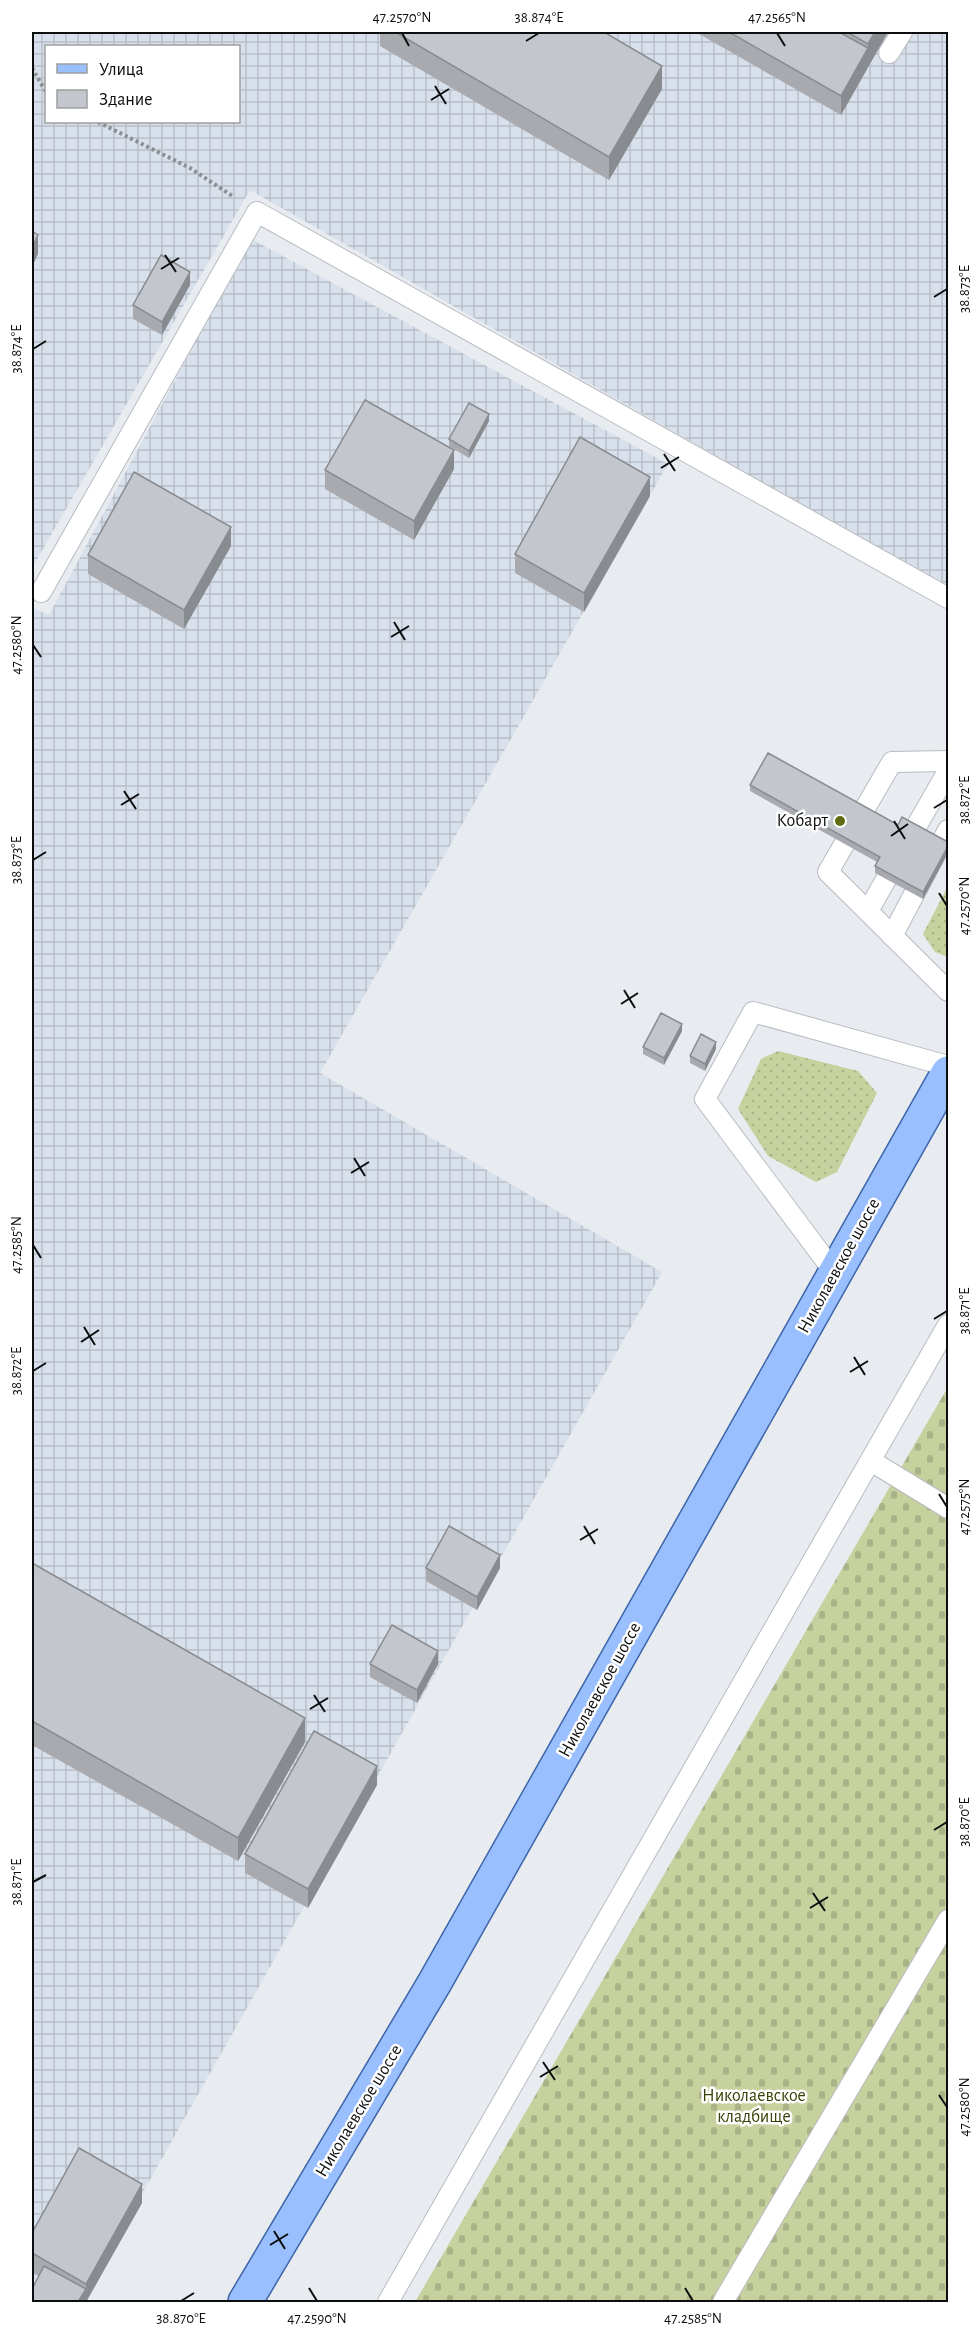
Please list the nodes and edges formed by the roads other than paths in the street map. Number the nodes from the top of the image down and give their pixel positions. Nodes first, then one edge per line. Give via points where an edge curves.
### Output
1 (902, 32) edge
2 (889, 53) dead end
3 (41, 592) dead end
4 (948, 598) edge
5 (948, 761) edge
6 (948, 771) edge
7 (948, 830) edge
8 (868, 911) junction
9 (892, 936) junction
10 (948, 991) edge
11 (948, 1066) edge
12 (948, 1073) edge
13 (835, 1273) junction
14 (948, 1325) edge
15 (871, 1461) junction
16 (948, 1508) edge
17 (948, 1920) edge
18 (245, 2302) edge
19 (388, 2302) edge
20 (723, 2302) edge

1 - 2 lane
3 - 4 lane via 257,212
5 - 8 lane via 892,762 828,872
6 - 8 lane
7 - 9 lane
8 - 9 lane
9 - 10 lane
11 - 13 lane via 753,1012 705,1100
12 - 13 main road, Николаевское шоссе
13 - 18 main road, Николаевское шоссе via 435,1982
14 - 15 lane
15 - 16 lane
15 - 19 lane
17 - 20 lane

